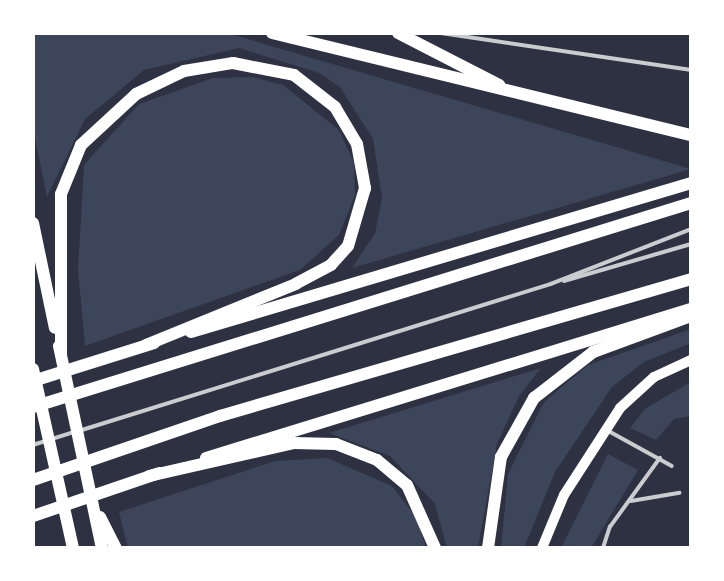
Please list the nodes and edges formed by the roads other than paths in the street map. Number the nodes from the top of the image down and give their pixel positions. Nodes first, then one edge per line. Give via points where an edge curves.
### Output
1 (272, 33) edge
2 (442, 33) edge
3 (405, 34) edge
4 (691, 70) edge
5 (568, 110) junction
6 (691, 135) edge
7 (691, 183) edge
8 (691, 203) edge
9 (33, 223) edge
10 (691, 229) edge
11 (691, 244) edge
12 (691, 279) edge
13 (551, 284) junction
14 (691, 309) edge
15 (691, 316) edge
16 (146, 345) junction
17 (61, 354) junction
18 (691, 360) edge
19 (33, 369) edge
20 (33, 382) edge
21 (33, 407) edge
22 (606, 429) junction
23 (33, 445) edge
24 (660, 458) junction
25 (672, 466) dead end
26 (149, 476) junction
27 (33, 480) edge
28 (679, 493) dead end
29 (631, 501) junction
30 (94, 510) junction
31 (33, 516) edge
32 (66, 520) junction
33 (63, 548) edge
34 (73, 548) edge
35 (103, 548) edge
36 (116, 548) edge
37 (435, 548) edge
38 (488, 548) edge
39 (542, 548) edge
40 (603, 548) edge

1 - 5 main road
2 - 4 lane
3 - 5 main road via 492,83
5 - 6 main road
7 - 16 main road
8 - 21 main road
9 - 17 main road
10 - 13 lane
11 - 13 lane
12 - 27 main road via 220,416
13 - 23 lane
14 - 26 main road
15 - 38 main road via 593,352 534,398 501,457
16 - 17 main road via 296,284 331,265 348,246 365,188 357,144 335,107 294,75 233,63 184,71 136,94 81,145 61,194
16 - 20 main road
17 - 30 main road
18 - 22 main road via 638,388
19 - 32 main road
22 - 24 lane
22 - 39 main road via 564,495
24 - 25 lane
24 - 29 lane
26 - 31 main road
26 - 37 main road via 294,443 357,449 407,485
28 - 29 lane
29 - 40 lane
30 - 35 main road
30 - 36 main road
32 - 33 main road
32 - 34 main road

